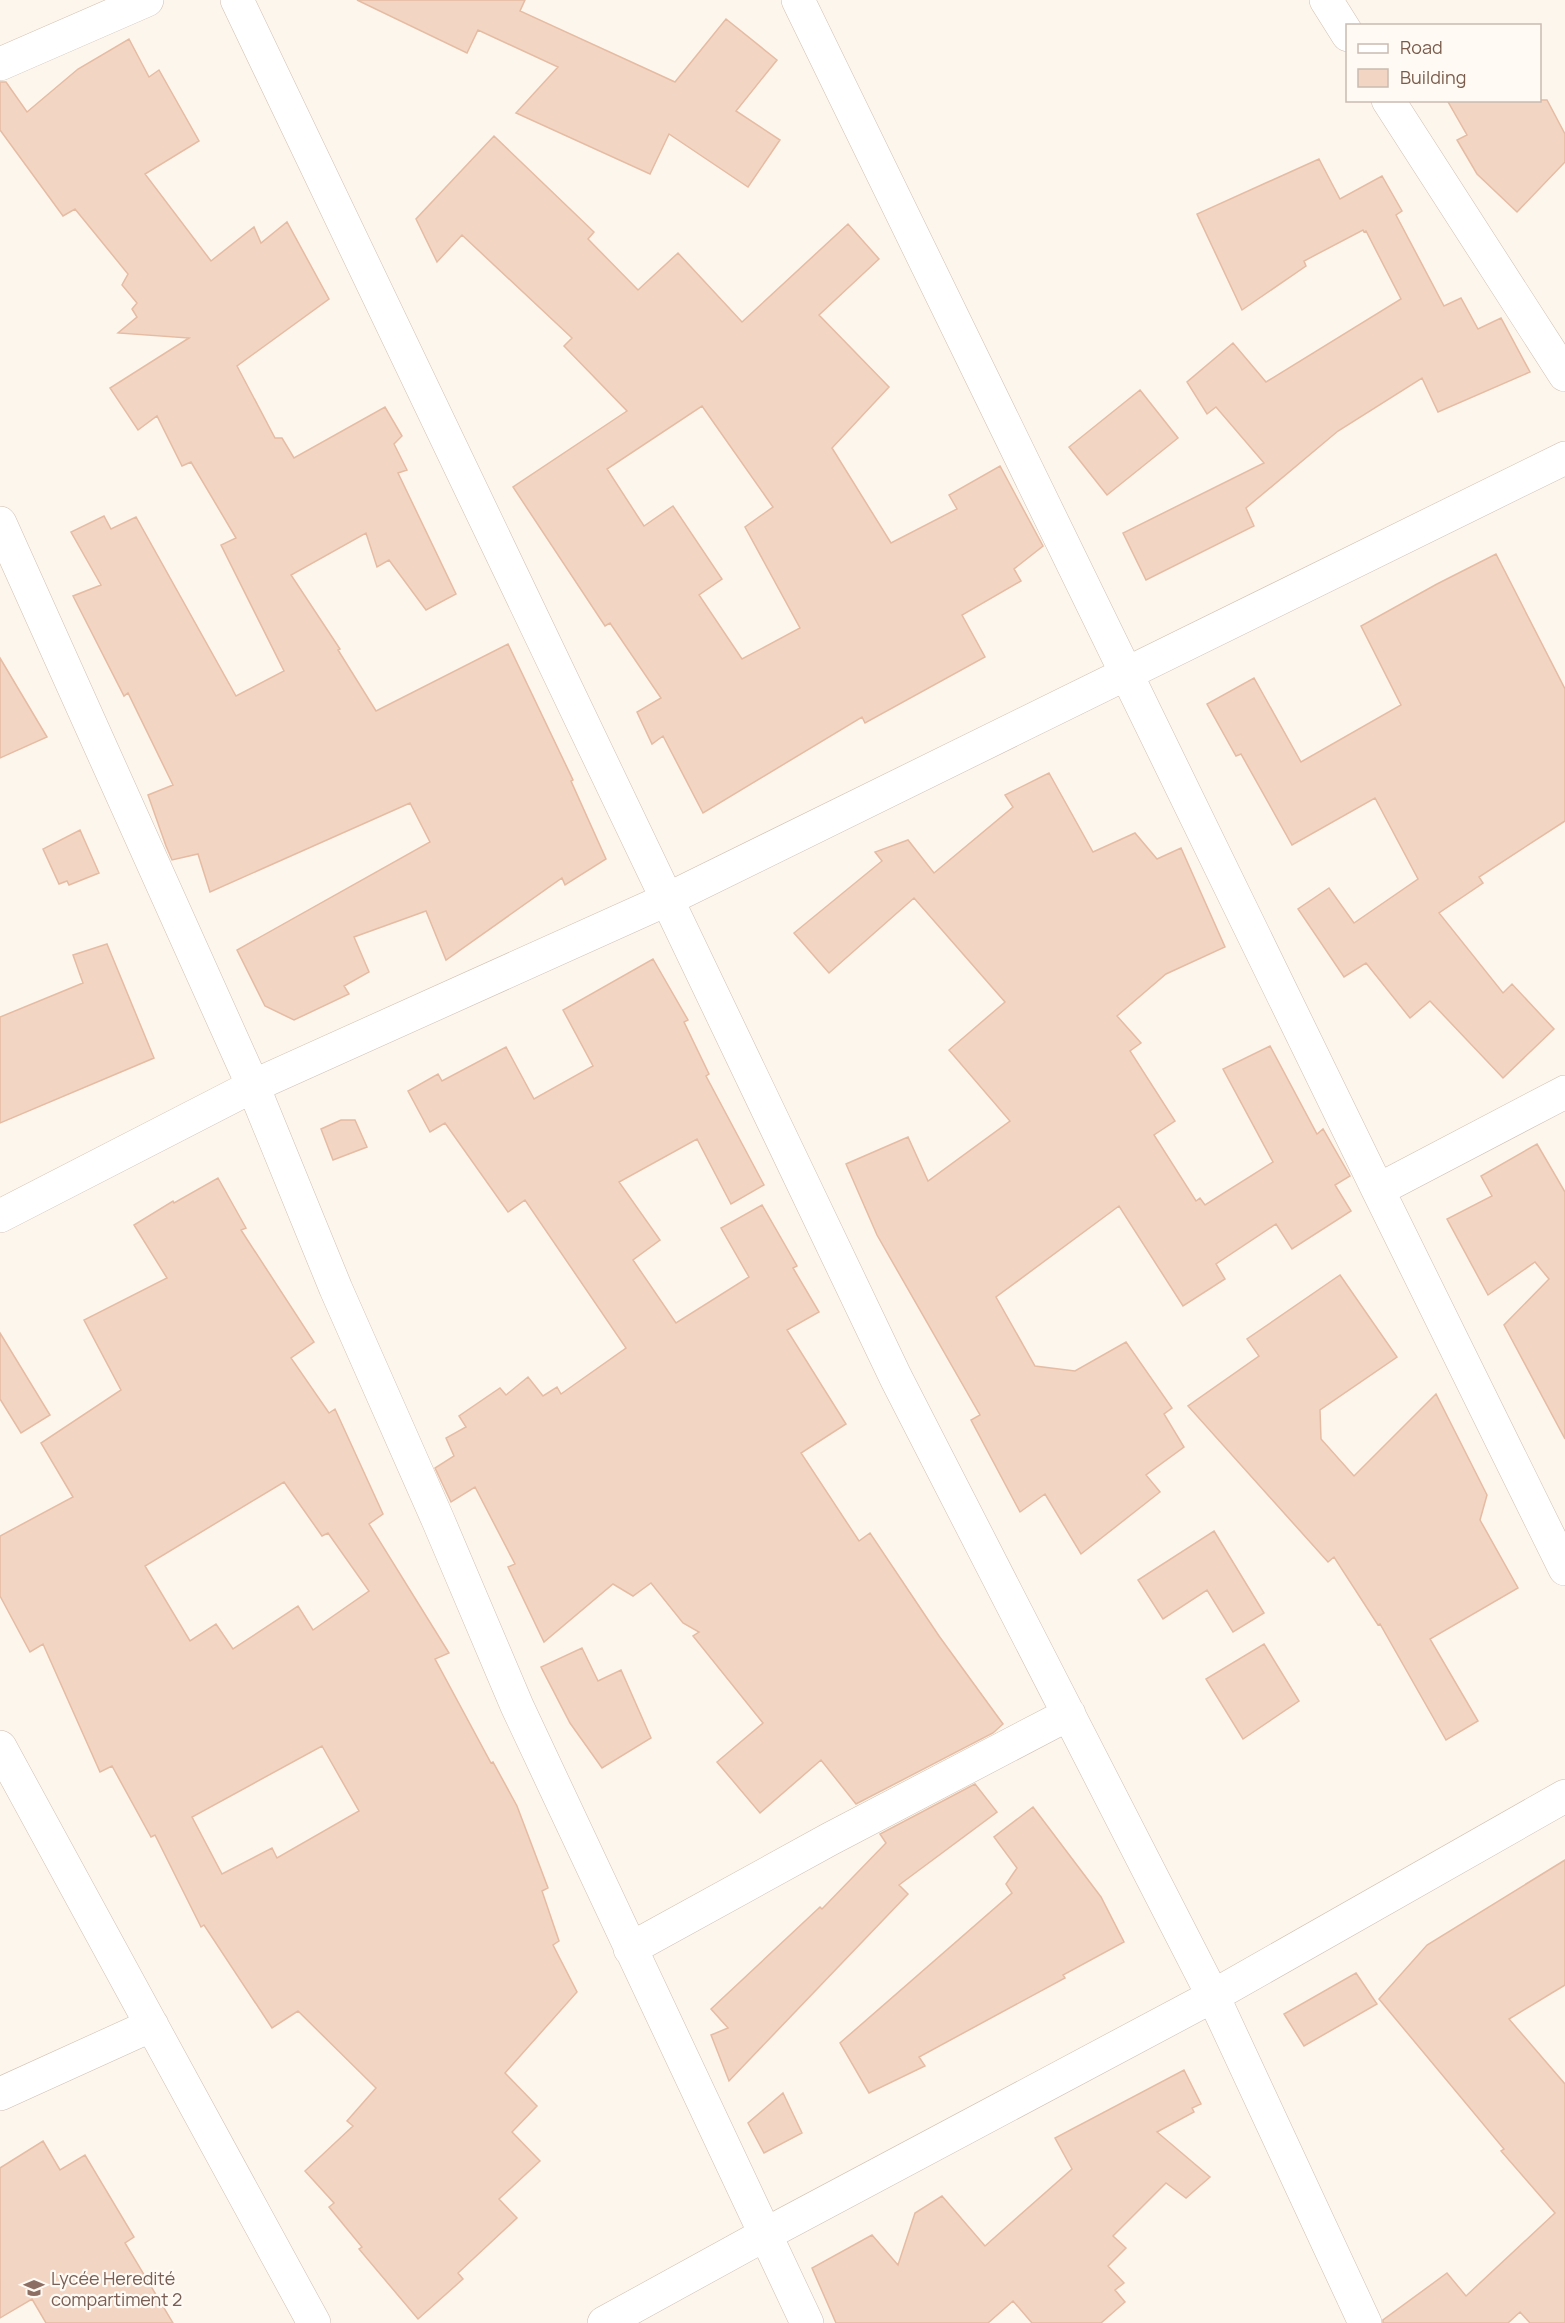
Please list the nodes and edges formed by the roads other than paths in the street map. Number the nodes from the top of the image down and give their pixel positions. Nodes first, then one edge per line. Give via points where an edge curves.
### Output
1 (147, 0) edge
2 (237, 0) edge
3 (798, 0) edge
4 (1326, 0) edge
5 (1346, 33) edge
6 (0, 64) edge
7 (1389, 102) edge
8 (1565, 375) edge
9 (1565, 458) edge
10 (4, 541) edge
11 (1127, 673) junction
12 (666, 900) junction
13 (253, 1086) junction
14 (1565, 1092) edge
15 (1378, 1190) junction
16 (0, 1216) edge
17 (1565, 1569) edge
18 (1069, 1714) junction
19 (0, 1747) edge
20 (1565, 1796) edge
21 (630, 1949) junction
22 (1213, 1996) junction
23 (152, 2025) junction
24 (0, 2094) edge
25 (766, 2234) junction
26 (314, 2323) edge
27 (604, 2323) edge
28 (807, 2323) edge
29 (1365, 2323) edge

1 - 6 street
2 - 12 street
3 - 11 street
4 - 5 street
7 - 8 street
9 - 11 street
10 - 13 street
11 - 12 street
11 - 15 street
12 - 13 street
12 - 18 street via 891,1368
13 - 16 street
13 - 21 street via 336,1289 517,1706
14 - 15 street
15 - 17 street
18 - 21 street
18 - 22 street
19 - 23 street
20 - 22 street
21 - 25 street
22 - 25 street
22 - 29 street
23 - 24 street
23 - 26 street
25 - 27 street
25 - 28 street

